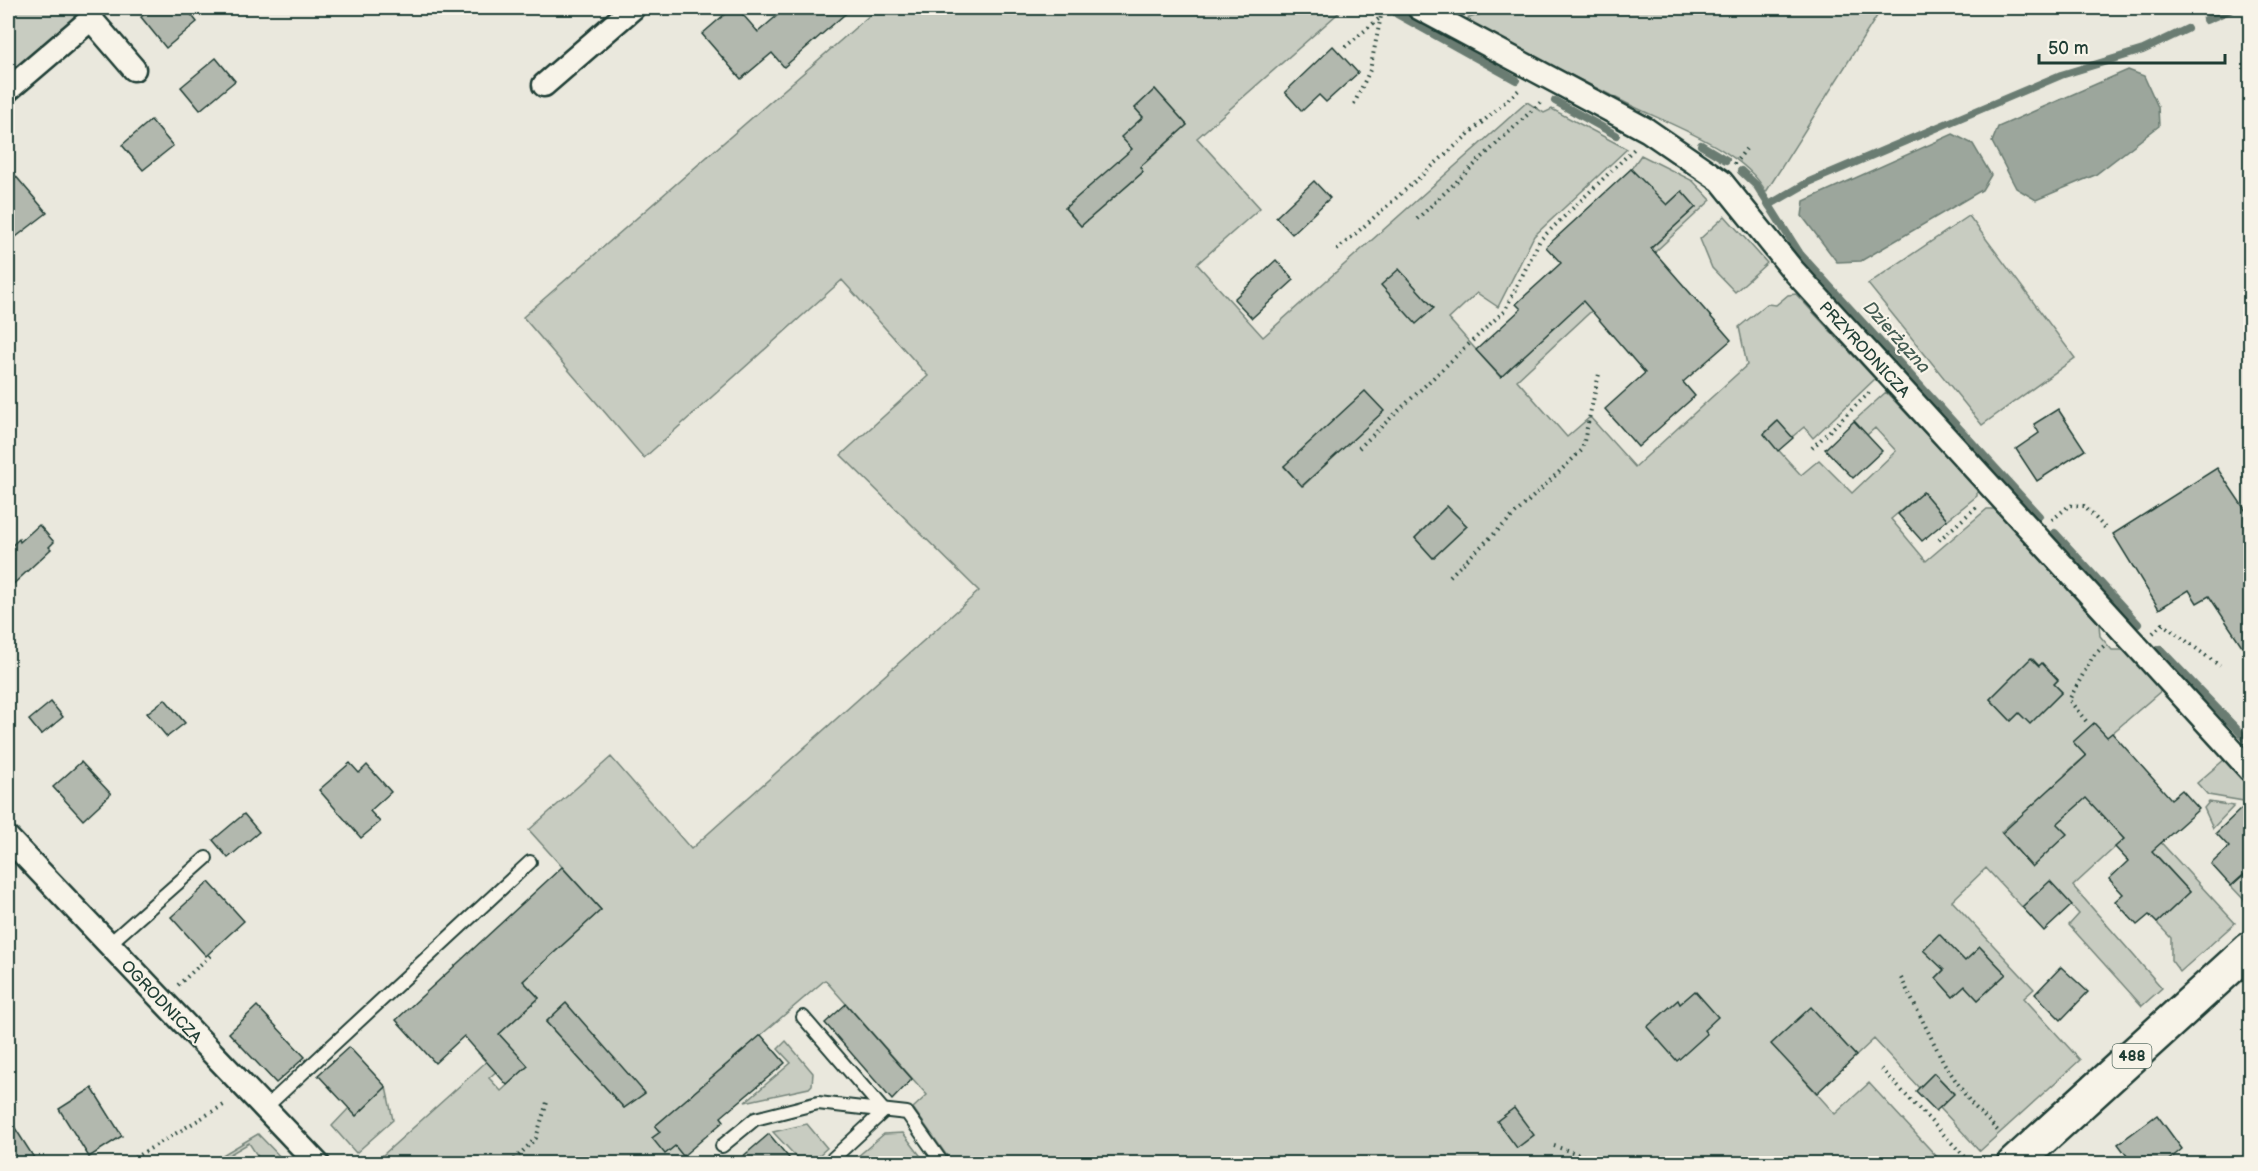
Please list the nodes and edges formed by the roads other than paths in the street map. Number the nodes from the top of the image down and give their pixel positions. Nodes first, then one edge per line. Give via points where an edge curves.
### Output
1 (633, 8) edge
2 (1419, 8) edge
3 (134, 69) dead end
4 (543, 86) dead end
5 (8, 90) edge
6 (2250, 770) edge
7 (8, 838) edge
8 (206, 858) dead end
9 (530, 862) dead end
10 (108, 945) junction
11 (2250, 949) edge
12 (803, 1017) dead end
13 (266, 1108) junction
14 (884, 1111) junction
15 (723, 1146) dead end
16 (318, 1164) edge
17 (826, 1164) edge
18 (943, 1164) edge
19 (2014, 1164) edge

1 - 4 street
2 - 6 street, PRZYRODNICZA via 1647,130 1721,182 1792,269
3 - 5 street via 90,19
7 - 10 street, OGRODNICZA
8 - 10 lane
9 - 13 lane
10 - 13 street, OGRODNICZA
11 - 19 main road, 488
12 - 14 lane
13 - 16 street, OGRODNICZA
14 - 15 lane via 818,1103 755,1119
14 - 17 lane
14 - 18 lane via 907,1113

